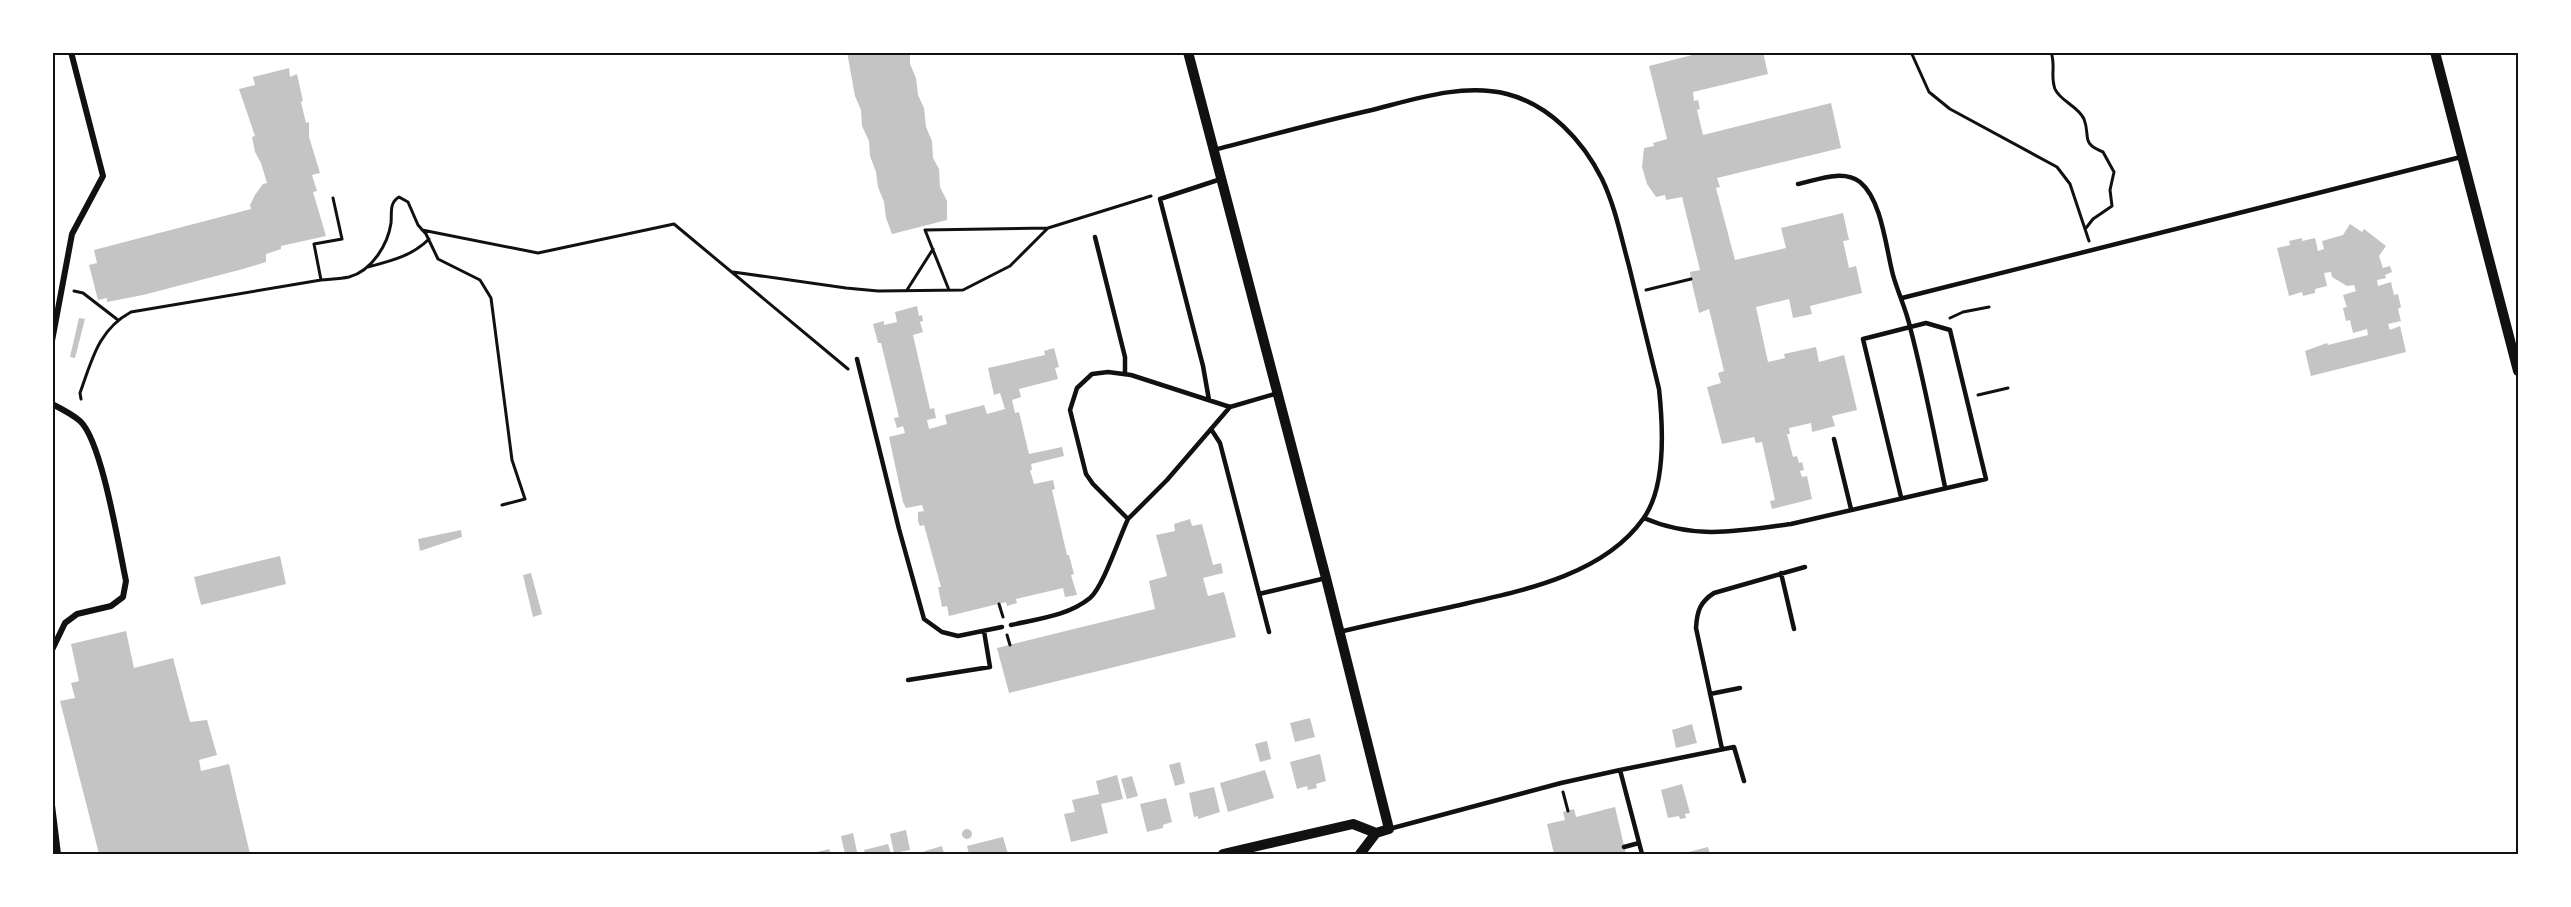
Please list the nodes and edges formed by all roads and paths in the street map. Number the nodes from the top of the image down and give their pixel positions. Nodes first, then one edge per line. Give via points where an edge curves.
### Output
1 (71, 52) edge
2 (1188, 52) edge
3 (1911, 52) edge
4 (2052, 52) edge
5 (2435, 52) edge
6 (1214, 150) junction
7 (2463, 157) junction
8 (1221, 179) junction
9 (1798, 184) dead end
10 (1159, 193) dead end
11 (333, 198) dead end
12 (1048, 228) junction
13 (422, 230) junction
14 (1095, 237) dead end
15 (429, 239) junction
16 (933, 249) junction
17 (367, 267) junction
18 (731, 272) junction
19 (1691, 279) dead end
20 (321, 280) junction
21 (907, 290) junction
22 (949, 290) junction
23 (74, 291) dead end
24 (1635, 293) junction
25 (1902, 298) junction
26 (1989, 307) dead end
27 (118, 320) junction
28 (1936, 325) junction
29 (1910, 327) junction
30 (52, 341) edge
31 (857, 359) dead end
32 (2518, 371) edge
33 (1125, 374) junction
34 (863, 381) junction
35 (2008, 388) dead end
36 (1278, 393) junction
37 (1966, 398) junction
38 (81, 399) dead end
39 (1209, 400) junction
40 (52, 404) edge
41 (1230, 407) junction
42 (1211, 429) junction
43 (1834, 439) dead end
44 (1945, 487) junction
45 (1901, 497) junction
46 (502, 505) dead end
47 (1851, 509) junction
48 (1644, 518) junction
49 (1128, 519) junction
50 (1805, 567) dead end
51 (1780, 573) junction
52 (1326, 578) junction
53 (1259, 594) junction
54 (1011, 625) dead end
55 (1002, 627) dead end
56 (1794, 629) dead end
57 (984, 632) junction
58 (1269, 632) dead end
59 (1339, 632) junction
60 (52, 650) edge
61 (908, 680) dead end
62 (1740, 688) dead end
63 (1710, 694) junction
64 (1722, 749) junction
65 (1620, 770) junction
66 (1744, 781) dead end
67 (1561, 783) junction
68 (52, 805) edge
69 (1568, 811) dead end
70 (1389, 829) junction
71 (1376, 833) junction
72 (1639, 843) junction
73 (1624, 847) dead end
74 (58, 855) edge
75 (1223, 855) edge
76 (1360, 855) edge
77 (1642, 855) edge

1 - 30 street via 103,176 72,234
2 - 6 street
3 - 4 path via 1929,92 1950,108 2057,167 2070,184 2086,228 2112,206 2114,172 2103,152 2087,140 2084,120 2056,91
5 - 7 street
6 - 8 street
6 - 24 lane via 1437,95 1485,90 1508,94 1557,121 1589,155 1616,217
7 - 25 lane
7 - 32 street
8 - 36 street
8 - 39 lane via 1160,199
9 - 25 lane via 1835,176 1860,183 1877,210
10 - 12 path
11 - 20 path via 342,239 314,244
12 - 16 path via 925,230
12 - 22 path via 1010,266 963,290
13 - 15 path
13 - 17 path via 408,202 395,199 388,238
13 - 18 path via 538,253 674,224
14 - 33 lane via 1125,357
15 - 17 path via 413,252
15 - 46 path via 438,259 480,280 491,298 512,460 525,499
16 - 21 path
16 - 22 path
17 - 20 path via 349,277
18 - 21 path via 846,288
18 - 34 path
19 - 24 path
20 - 27 path via 158,306 131,312
21 - 22 path
23 - 27 path
24 - 48 lane via 1659,389 1662,417 1662,459
25 - 29 lane
26 - 28 path via 1963,312
27 - 38 path via 104,334
28 - 29 lane
28 - 37 lane via 1950,330
29 - 44 lane
29 - 45 lane via 1863,339
31 - 34 lane
33 - 39 lane
33 - 49 lane via 1092,374 1077,388 1070,410 1086,474
34 - 57 lane via 924,619 942,632 958,636
35 - 37 path
36 - 41 lane
36 - 52 street
37 - 44 lane via 1986,479
39 - 41 lane
40 - 60 street via 81,422 94,445 126,581 123,597 111,606 77,614 65,623
41 - 42 lane
42 - 49 lane
42 - 53 lane via 1220,443
43 - 47 lane
44 - 45 lane
45 - 47 lane
47 - 48 lane via 1791,524 1723,532 1666,528
48 - 59 lane via 1610,550 1557,579
49 - 54 lane via 1090,598 1066,611
50 - 51 lane
51 - 56 lane
51 - 63 lane via 1714,592 1703,600 1697,611 1696,628
52 - 53 lane
52 - 59 street
53 - 58 lane
55 - 57 lane
57 - 61 lane via 990,667
59 - 70 street
62 - 63 lane
63 - 64 lane
64 - 65 lane
64 - 66 lane via 1734,747
65 - 67 lane
65 - 72 lane
67 - 69 path
67 - 70 lane
68 - 74 street
70 - 71 street
71 - 75 street via 1353,824
71 - 76 street
72 - 73 lane
72 - 77 lane

